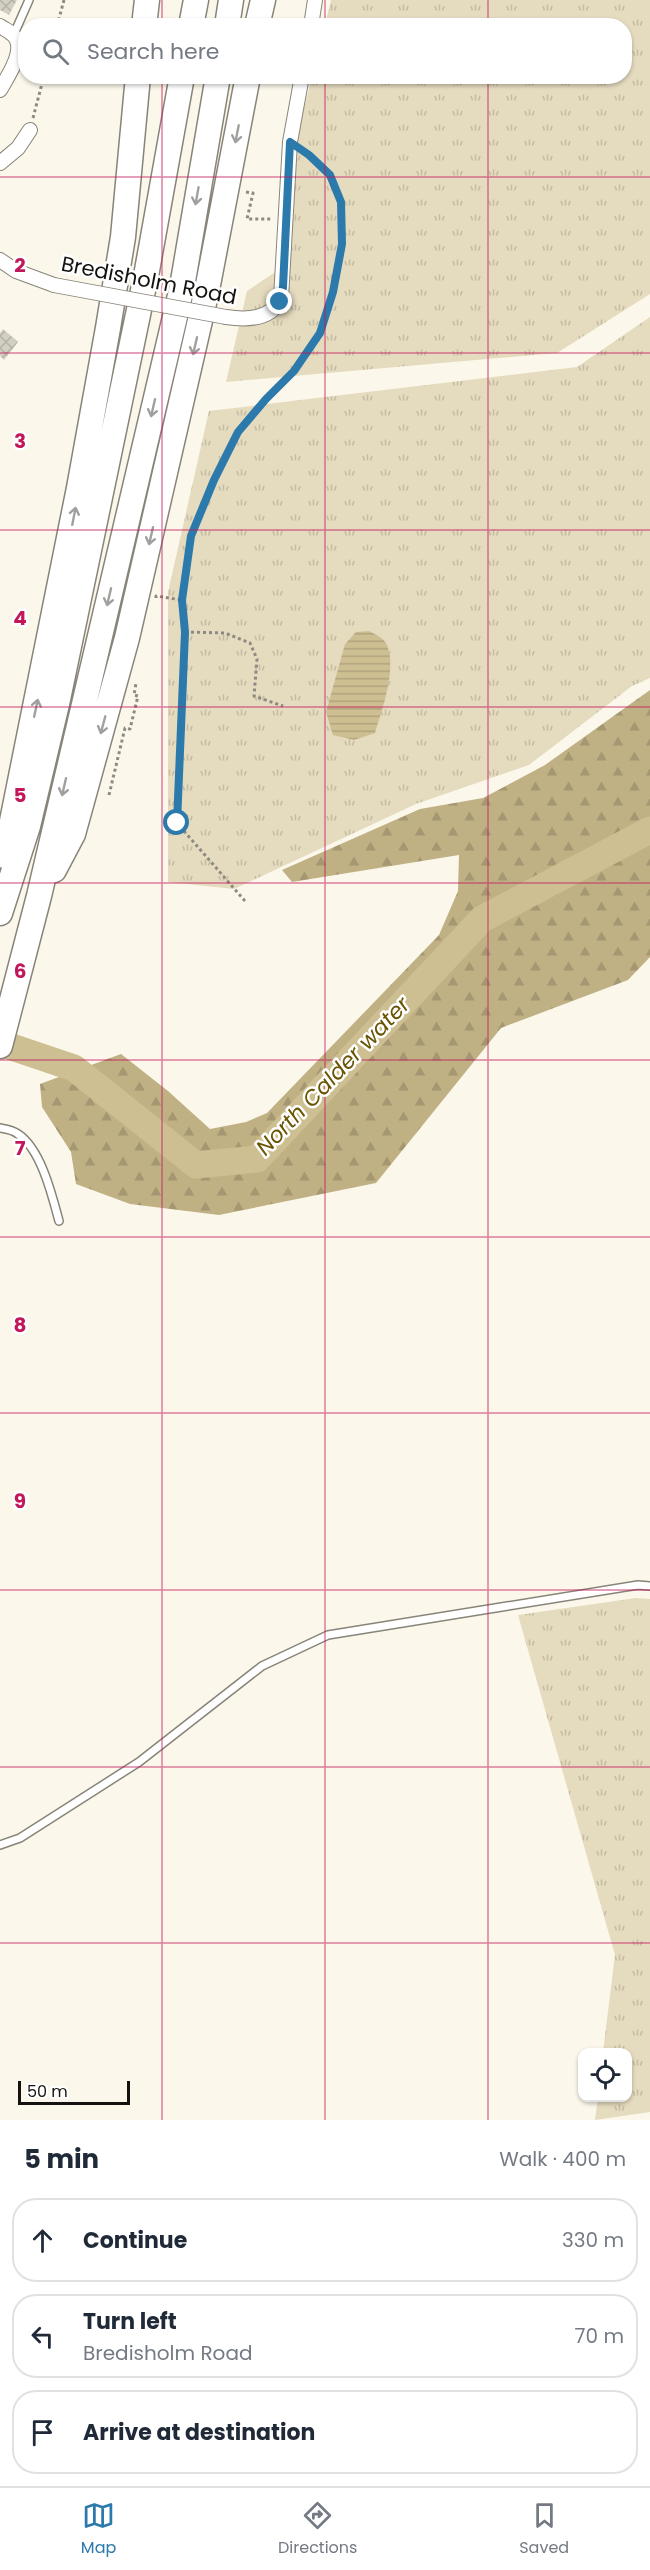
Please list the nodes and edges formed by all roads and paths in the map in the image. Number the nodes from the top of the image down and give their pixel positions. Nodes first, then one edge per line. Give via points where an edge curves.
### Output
1 (29, 0) edge
2 (64, 0) edge
3 (147, 0) edge
4 (196, 0) edge
5 (231, 0) edge
6 (262, 0) edge
7 (315, 0) edge
8 (21, 18) edge
9 (59, 18) edge
10 (146, 18) edge
11 (193, 18) edge
12 (228, 18) edge
13 (259, 18) edge
14 (312, 18) edge
15 (18, 25) edge
16 (0, 26) edge
17 (14, 34) junction
18 (42, 84) edge
19 (137, 84) edge
20 (144, 84) edge
21 (181, 84) edge
22 (217, 84) edge
23 (246, 84) edge
24 (301, 84) edge
25 (0, 90) edge
26 (30, 130) joint
27 (290, 142) junction
28 (0, 163) edge
29 (245, 192) dead end
30 (286, 219) junction
31 (0, 260) edge
32 (96, 524) junction
33 (182, 600) junction
34 (154, 607) dead end
35 (185, 632) junction
36 (139, 673) dead end
37 (283, 706) dead end
38 (109, 795) dead end
39 (6, 874) edge
40 (45, 881) junction
41 (245, 901) dead end
42 (0, 913) edge
43 (0, 1046) edge
44 (0, 1128) edge
45 (59, 1221) dead end
46 (650, 1586) edge
47 (0, 1845) edge

1 - 8 lane
2 - 9 path
3 - 10 highway
4 - 11 highway
5 - 12 highway
6 - 13 highway
7 - 14 street
15 - 17 lane
16 - 17 street
17 - 25 street via 18,51
18 - 26 path
39 -> 19 highway via 123,237
20 - 32 highway via 136,210
21 - 32 highway
22 -> 40 highway via 182,287
23 -> 40 highway via 207,290 127,638 73,834
24 - 27 street, Bredisholm Road
26 - 28 street via 18,148
27 - 30 street, Bredisholm Road
27 - 33 path via 330,175 341,202 342,244 333,292 320,333 294,371 238,432 214,480 191,536
29 - 30 path via 253,194 247,219
30 - 31 street, Bredisholm Road, bridge via 280,302 266,314 247,320 54,285 16,271
32 - 39 highway via 28,826
33 - 34 path via 156,596
33 - 35 path
35 - 37 path via 225,633 250,643 257,659 254,696
35 - 41 path via 177,823
36 - 38 path via 130,729 125,728
39 - 42 highway
40 - 43 highway
44 - 45 lane via 16,1132 31,1145
46 - 47 lane via 328,1635 262,1666 139,1762 20,1838

